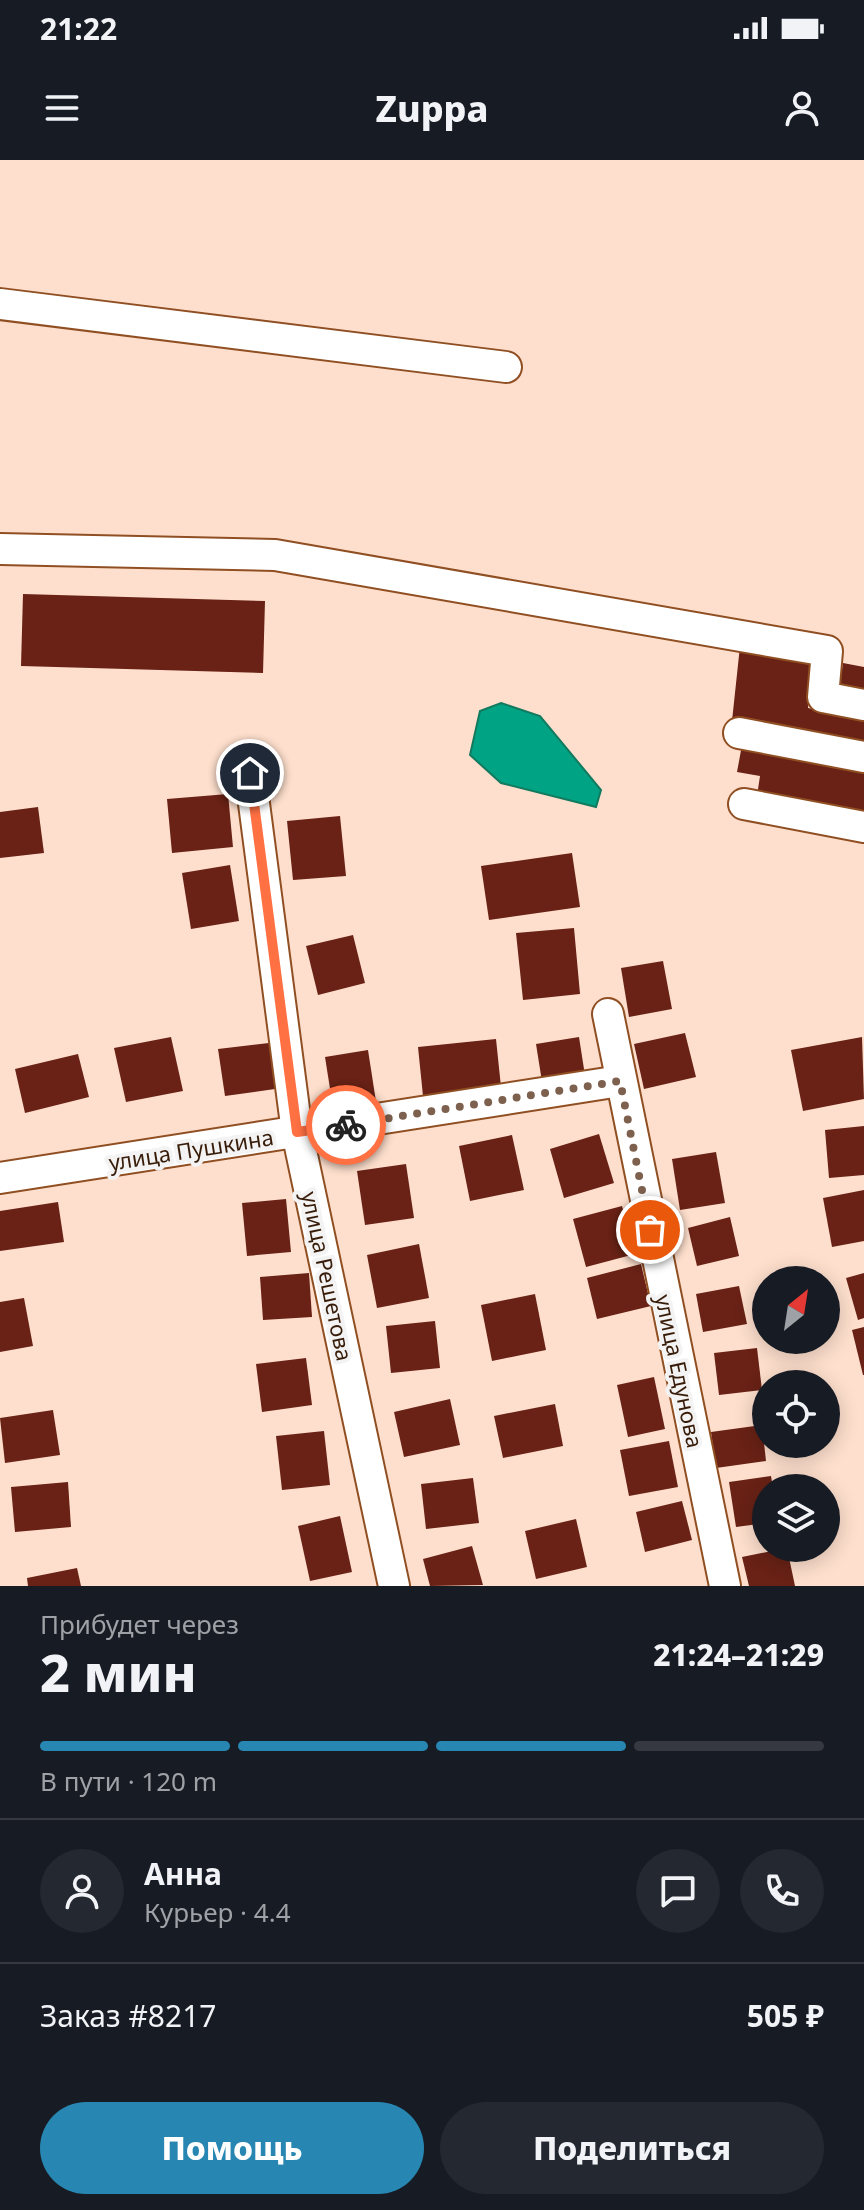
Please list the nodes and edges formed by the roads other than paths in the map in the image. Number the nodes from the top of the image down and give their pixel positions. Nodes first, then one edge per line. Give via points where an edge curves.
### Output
1 (0, 304) edge
2 (506, 367) dead end
3 (0, 549) edge
4 (864, 705) edge
5 (739, 733) dead end
6 (864, 757) edge
7 (250, 773) dead end
8 (744, 804) dead end
9 (864, 827) edge
10 (608, 1014) dead end
11 (620, 1081) junction
12 (297, 1132) junction
13 (0, 1178) edge
14 (394, 1586) edge
15 (725, 1586) edge

1 - 2 street
3 - 4 street via 275,555 827,651 823,697
5 - 6 street
7 - 12 street, улица Решетова
8 - 9 street
10 - 11 street, улица Едунова
11 - 12 street, улица Пушкина
11 - 15 street, улица Едунова
12 - 13 street, улица Пушкина
12 - 14 street, улица Решетова

